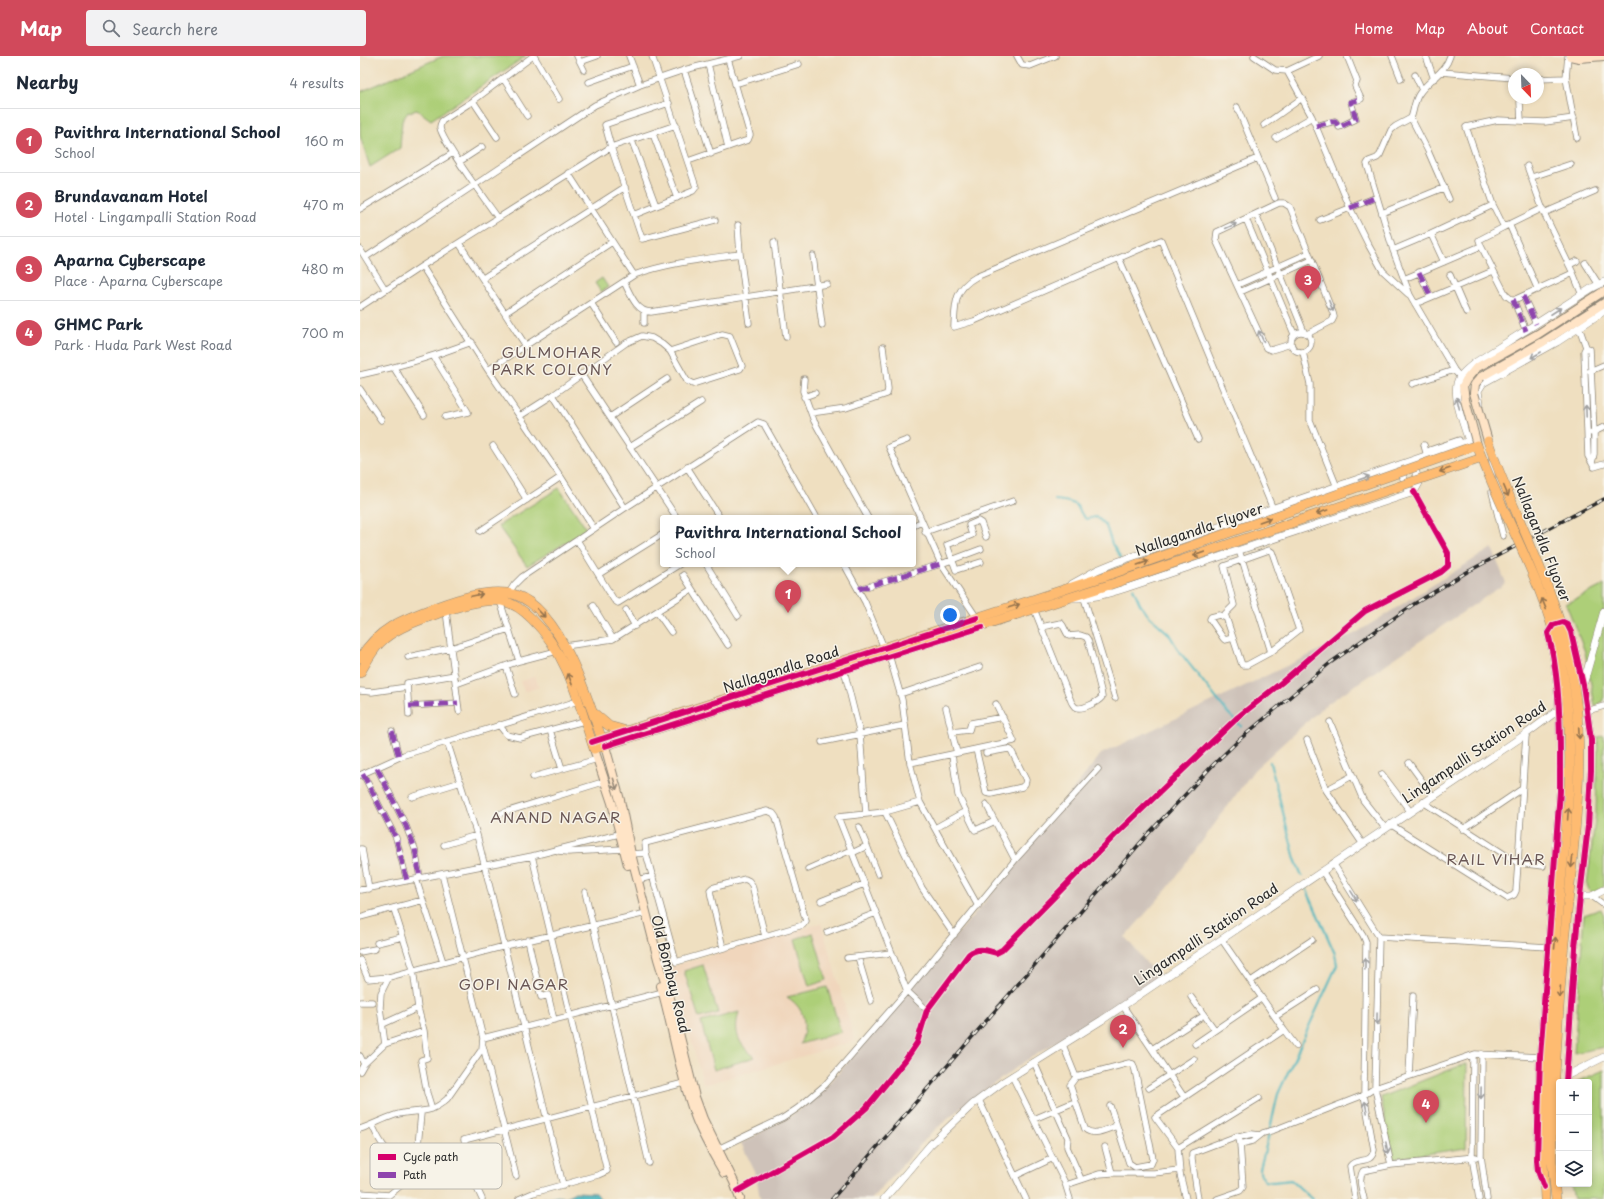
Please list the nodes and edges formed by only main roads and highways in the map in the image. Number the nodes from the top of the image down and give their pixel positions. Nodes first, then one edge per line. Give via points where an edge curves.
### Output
1 (1569, 56) edge
2 (1604, 56) edge
3 (1601, 288) edge
4 (1604, 306) edge
5 (1488, 441) junction
6 (1477, 445) junction
7 (1492, 454) junction
8 (1482, 458) junction
9 (1107, 581) junction
10 (1067, 593) junction
11 (561, 648) junction
12 (360, 658) edge
13 (360, 673) edge
14 (591, 710) junction
15 (627, 731) junction
16 (603, 743) junction
17 (593, 746) junction
18 (1548, 1136) junction
19 (738, 1196) edge
20 (1545, 1199) edge
21 (1556, 1199) edge

1 - 2 main road
3 - 6 main road, Nallagandla Flyover, bridge via 1538,334 1476,368 1470,374 1463,386 1463,393
4 - 5 main road, Nallagandla Flyover, bridge via 1478,380 1474,393
5 - 6 main road, Nallagandla Flyover, bridge
5 - 7 main road, Nallagandla Flyover, bridge
6 - 8 main road, Nallagandla Flyover, bridge
9 -> 6 main road, Nallagandla Flyover, bridge
7 - 8 main road, Nallagandla Flyover
7 -> 18 main road, Nallagandla Flyover, bridge via 1543,576 1563,632 1572,673 1578,724 1579,790
8 -> 9 main road, Nallagandla Flyover, bridge
18 -> 8 main road, Nallagandla Flyover, bridge via 1555,944 1570,789 1571,757 1567,700 1560,654 1549,615
9 - 10 main road, Nallagandla Flyover
15 -> 10 main road, Nallagandla Road via 977,618
10 - 16 main road, Nallagandla Road via 1034,609
12 -> 11 main road, Old Bombay Road via 375,638 397,623 463,598 493,593 509,593 535,607 547,620
11 - 13 main road, Old Bombay Road via 528,615 508,602 484,602 414,622 389,635 372,653
11 - 14 main road, Old Bombay Road via 580,679
17 -> 11 main road, Old Bombay Road
14 - 15 main road via 609,726
14 - 16 main road, Old Bombay Road
15 - 16 main road, Nallagandla Road
16 - 17 main road
16 -> 19 main road, Old Bombay Road via 620,800 630,854 695,1097
17 - 19 main road, Old Bombay Road via 606,781 642,914 670,1018 684,1083 701,1132
18 - 20 main road, Nallagandla Flyover
18 - 21 main road, Nallagandla Flyover

